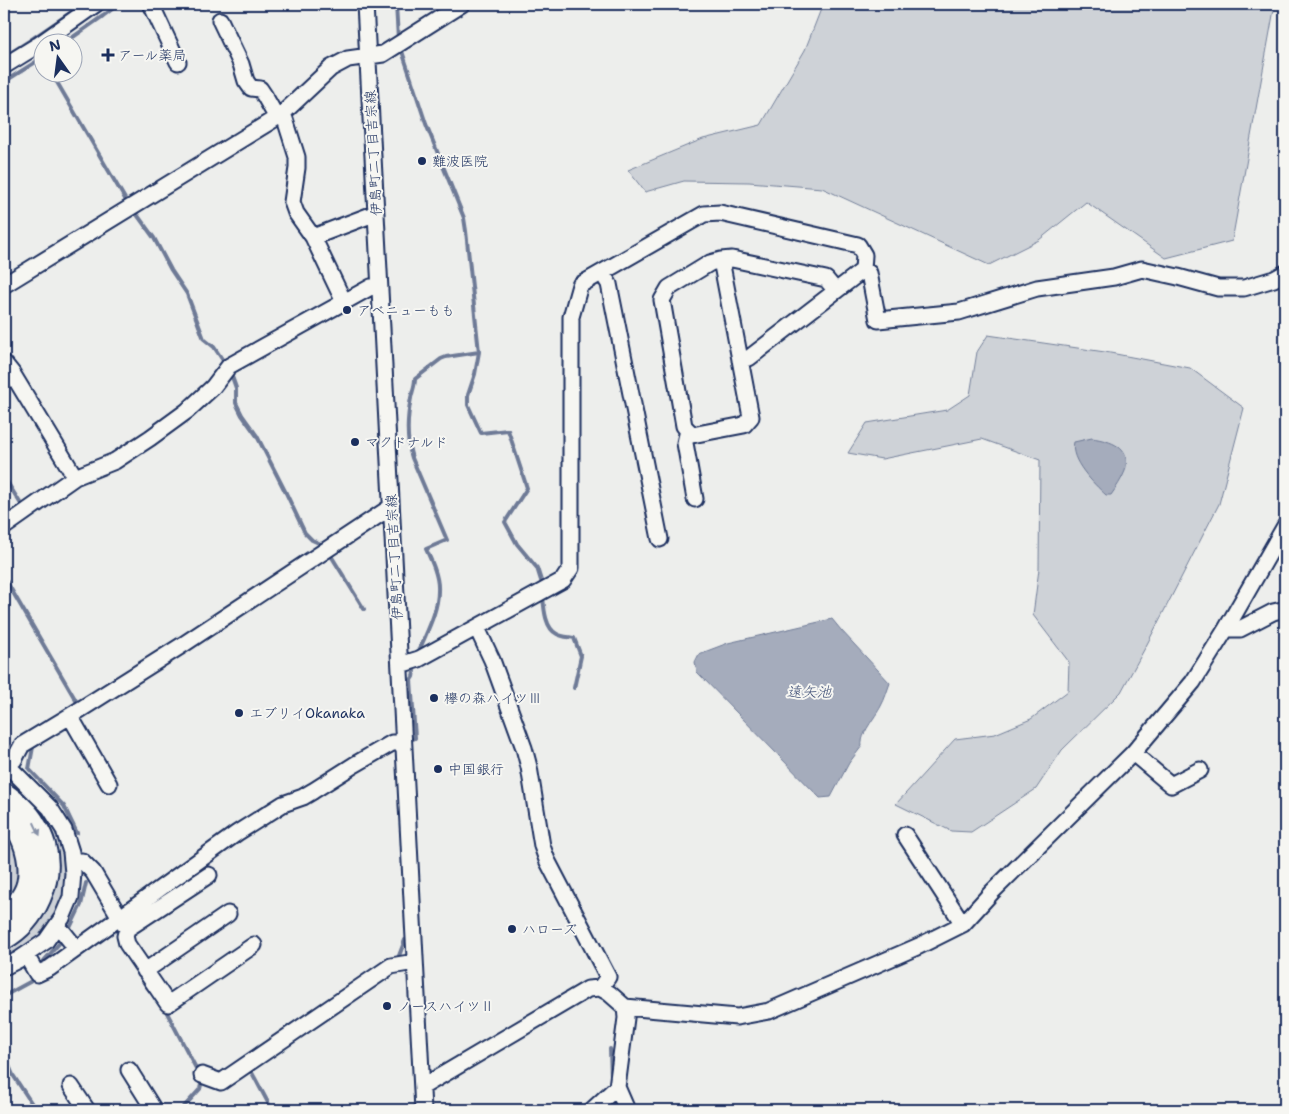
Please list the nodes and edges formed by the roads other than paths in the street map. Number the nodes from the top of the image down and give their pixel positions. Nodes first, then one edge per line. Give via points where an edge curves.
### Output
1 (96, 4) edge
2 (151, 4) edge
3 (365, 4) edge
4 (462, 4) edge
5 (220, 20) dead end
6 (368, 57) junction
7 (178, 62) dead end
8 (4, 66) edge
9 (281, 117) junction
10 (376, 214) junction
11 (313, 237) junction
12 (721, 260) junction
13 (863, 270) junction
14 (602, 273) junction
15 (1285, 273) edge
16 (4, 286) edge
17 (379, 286) junction
18 (836, 291) junction
19 (344, 302) junction
20 (740, 360) junction
21 (4, 363) edge
22 (688, 430) junction
23 (75, 477) junction
24 (695, 500) dead end
25 (392, 507) junction
26 (1285, 526) edge
27 (4, 527) edge
28 (660, 539) dead end
29 (1285, 612) edge
30 (477, 628) junction
31 (1226, 629) junction
32 (400, 665) junction
33 (72, 720) junction
34 (404, 743) junction
35 (1133, 754) junction
36 (6, 763) edge
37 (1200, 770) dead end
38 (109, 784) dead end
39 (4, 794) edge
40 (4, 816) edge
41 (905, 836) dead end
42 (72, 862) junction
43 (209, 875) dead end
44 (228, 914) dead end
45 (4, 918) edge
46 (123, 922) junction
47 (963, 924) junction
48 (66, 937) junction
49 (4, 938) edge
50 (254, 945) dead end
51 (26, 955) junction
52 (415, 962) junction
53 (4, 967) edge
54 (145, 971) junction
55 (600, 988) junction
56 (625, 1006) junction
57 (129, 1070) dead end
58 (202, 1075) dead end
59 (71, 1086) dead end
60 (422, 1087) junction
61 (617, 1087) junction
62 (87, 1110) edge
63 (154, 1110) edge
64 (423, 1110) edge
65 (592, 1110) edge
66 (627, 1110) edge

1 - 8 street
2 - 7 street
3 - 6 street, 伊島町二丁目吉宗線
4 - 6 street via 382,54
5 - 9 street via 246,81 251,88 260,89
6 - 9 street via 348,59 331,68
6 - 10 street, 伊島町二丁目吉宗線
9 - 11 street via 297,157 292,202 296,214
9 - 16 street
10 - 11 street
10 - 17 street, 伊島町二丁目吉宗線
11 - 19 street
12 - 18 street via 732,259 826,279
12 - 20 street
12 - 22 street via 710,263 669,288 662,300 684,426
13 - 14 street via 864,255 858,245 720,213 704,214
13 - 15 street via 869,273 878,320 959,312 1037,288 1114,277 1142,269 1218,288 1244,288
13 - 18 street
14 - 28 street via 608,284
14 - 30 street via 580,285 571,317 571,568 563,580
17 - 19 street
17 - 25 street, 伊島町二丁目吉宗線
18 - 20 street via 749,358
19 - 23 street via 228,368 187,411 115,461
20 - 22 street via 751,417 744,426 692,435
21 - 23 street
22 - 24 street via 685,443
23 - 27 street
25 - 32 street, 伊島町二丁目吉宗線
25 - 33 street
26 - 31 street
29 - 31 street via 1273,612 1240,630
30 - 32 street via 419,659
30 - 55 street via 524,748 547,860 608,977
31 - 35 street via 1192,682
32 - 34 street, 伊島町二丁目吉宗線
33 - 36 street via 22,744 14,760
33 - 38 street
34 - 46 street via 392,743 304,797 283,804 237,833
34 - 52 street, 伊島町二丁目吉宗線
35 - 37 street via 1172,785
35 - 47 street
36 - 42 street via 50,808 64,830
39 -> 49 highway via 33,822 44,845 46,866 44,886 36,905 25,921
40 - 45 highway via 20,831 27,851 29,880 25,894
41 - 47 street
42 - 46 street via 82,861 93,872
42 - 48 street via 71,897 62,918
43 - 46 street
44 - 54 street
46 - 48 street
46 - 54 street via 127,944
47 - 56 street via 769,1011 737,1017
48 - 51 street via 46,941
48 - 51 street via 50,968 37,974
50 - 54 street via 168,1004
51 - 53 street
52 - 58 street via 395,966 221,1082
52 - 60 street, 伊島町二丁目吉宗線
55 - 56 street
55 - 60 street via 588,989
56 - 61 street
57 - 63 street
59 - 62 street
60 - 64 street, 伊島町二丁目吉宗線
61 - 65 street
61 - 66 street

